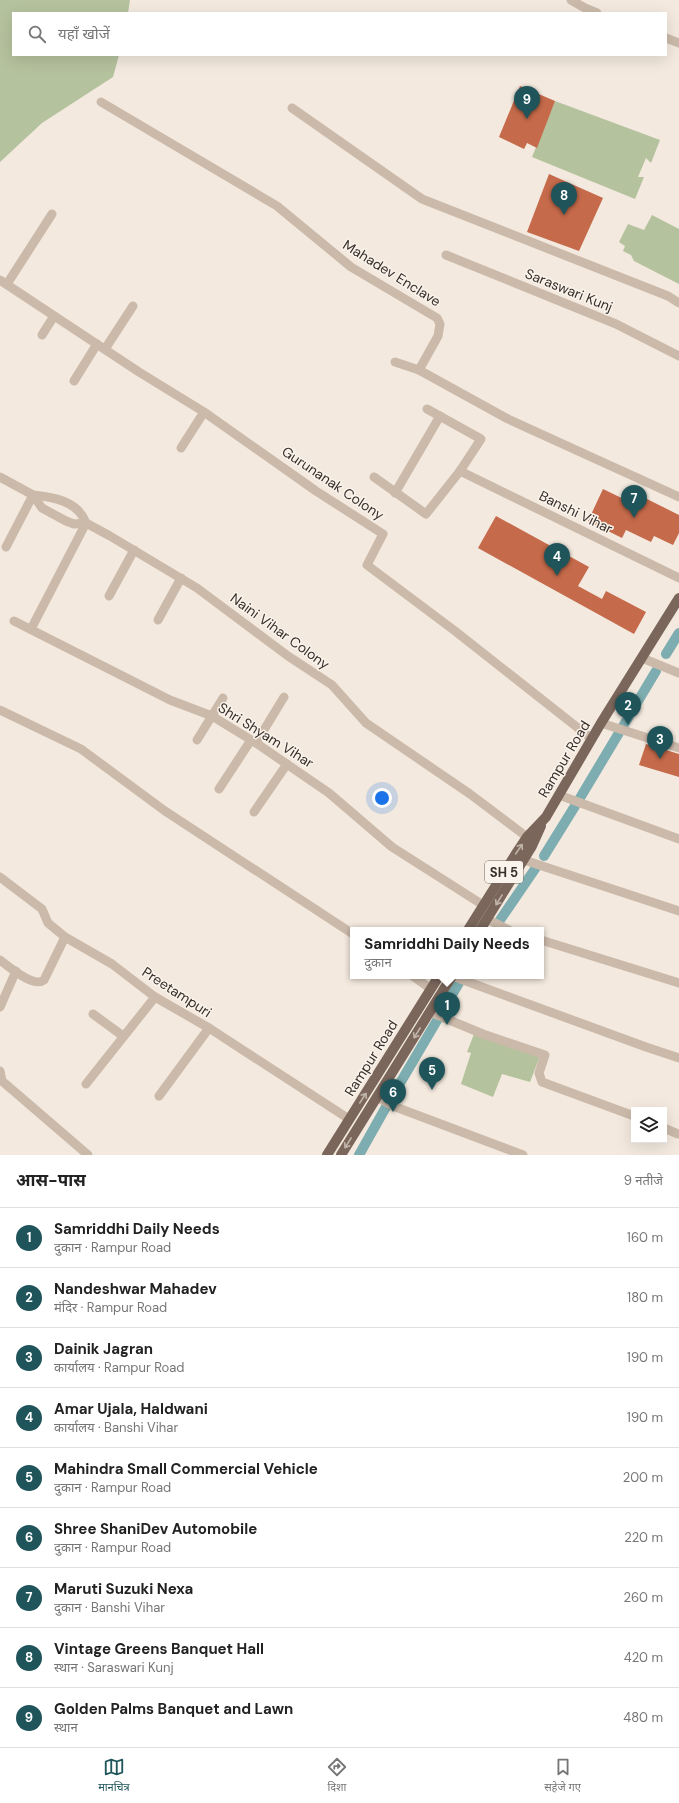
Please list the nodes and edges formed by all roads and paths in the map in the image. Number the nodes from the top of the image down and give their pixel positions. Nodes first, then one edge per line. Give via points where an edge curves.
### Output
1 (571, 0) edge
2 (595, 12) edge
3 (667, 38) edge
4 (679, 43) edge
5 (102, 102) dead end
6 (292, 108) dead end
7 (52, 214) dead end
8 (446, 255) dead end
9 (2, 281) edge
10 (679, 303) edge
11 (133, 306) dead end
12 (54, 316) junction
13 (42, 335) dead end
14 (97, 344) junction
15 (105, 349) junction
16 (679, 356) edge
17 (396, 362) dead end
18 (419, 370) junction
19 (74, 381) dead end
20 (427, 409) dead end
21 (204, 412) junction
22 (440, 416) junction
23 (181, 448) dead end
24 (460, 471) junction
25 (0, 477) edge
26 (374, 477) dead end
27 (395, 493) junction
28 (33, 495) junction
29 (679, 497) edge
30 (86, 523) junction
31 (6, 547) dead end
32 (134, 550) junction
33 (182, 578) junction
34 (679, 578) edge
35 (109, 596) dead end
36 (679, 598) edge
37 (158, 620) dead end
38 (14, 621) dead end
39 (30, 629) junction
40 (642, 658) junction
41 (679, 673) edge
42 (284, 697) dead end
43 (223, 698) dead end
44 (0, 710) edge
45 (212, 716) junction
46 (601, 723) junction
47 (592, 739) junction
48 (197, 740) dead end
49 (254, 741) junction
50 (679, 748) edge
51 (287, 764) junction
52 (219, 789) dead end
53 (560, 795) junction
54 (254, 812) dead end
55 (546, 817) junction
56 (527, 837) junction
57 (679, 839) edge
58 (524, 860) junction
59 (0, 877) edge
60 (483, 906) junction
61 (679, 911) edge
62 (487, 919) junction
63 (470, 927) edge
64 (482, 927) edge
65 (503, 927) edge
66 (350, 932) edge
67 (66, 937) junction
68 (544, 941) edge
69 (0, 960) edge
70 (16, 971) junction
71 (417, 979) edge
72 (437, 979) edge
73 (451, 979) edge
74 (460, 979) edge
75 (679, 983) edge
76 (431, 989) junction
77 (155, 997) junction
78 (0, 1007) edge
79 (92, 1014) dead end
80 (436, 1015) junction
81 (209, 1028) junction
82 (123, 1036) junction
83 (679, 1058) edge
84 (0, 1071) edge
85 (86, 1084) dead end
86 (159, 1096) dead end
87 (380, 1099) junction
88 (631, 1115) edge
89 (349, 1119) junction
90 (667, 1129) edge
91 (678, 1134) dead end
92 (88, 1155) edge
93 (327, 1155) edge
94 (341, 1155) edge
95 (523, 1155) edge

1 - 2 street
3 - 4 street
5 - 18 street, Mahadev Enclave via 277,206 351,267 437,318 440,324 438,336
6 - 10 street via 422,199 668,296
7 - 9 street
8 - 16 street, Saraswari Kunj via 616,324
9 - 12 street, Gurunanak Colony
11 - 15 street
12 - 13 street
12 - 14 street, Gurunanak Colony
14 - 15 street, Gurunanak Colony
14 - 19 street
15 - 21 street, Gurunanak Colony
17 - 18 street
18 - 29 street via 508,419
20 - 22 street
21 - 23 street
21 - 47 street, Gurunanak Colony via 382,534 367,565
22 - 24 street via 481,439
22 - 27 street
24 - 27 street via 426,514
24 - 34 street, Banshi Vihar
25 - 28 street, Naini Vihar Colony
26 - 27 street
28 - 30 street via 50,496 65,502 80,513
28 - 30 street, Naini Vihar Colony via 42,508 66,521 83,525
28 - 31 street
30 - 32 street, Naini Vihar Colony
30 - 39 street
32 - 33 street, Naini Vihar Colony
32 - 35 street
33 - 37 street
33 - 56 street, Naini Vihar Colony via 332,685 366,723 470,794
36 - 40 main road, Rampur Road / SH 5
38 - 39 street, Shri Shyam Vihar
39 - 45 street, Shri Shyam Vihar via 170,700
40 - 41 street
40 - 46 main road, Rampur Road / SH 5
42 - 49 street
43 - 45 street
44 - 66 street via 81,749 165,812
45 - 48 street
45 - 49 street, Shri Shyam Vihar
46 - 47 main road, Rampur Road / SH 5
46 - 50 street
47 - 53 main road, Rampur Road / SH 5
49 - 51 street, Shri Shyam Vihar
49 - 52 street
51 - 54 street
51 - 60 street, Shri Shyam Vihar via 329,793 392,847
53 - 55 main road, Rampur Road / SH 5
53 - 57 street
55 - 56 main road, Rampur Road / SH 5
55 - 58 main road
60 -> 56 main road, Rampur Road / SH 5
58 - 61 street
58 -> 62 main road
59 - 67 street, Preetampuri via 42,909 48,923
60 - 63 main road, Rampur Road / SH 5
62 - 64 main road
62 - 65 street
67 - 70 street via 41,983 37,984
67 - 77 street, Preetampuri via 112,964
68 - 75 street
69 - 70 street
70 - 78 street
71 - 76 street
72 - 76 main road, Rampur Road
73 - 80 main road
74 - 83 street
89 -> 76 main road, Rampur Road
77 - 81 street, Preetampuri
77 - 82 street
79 - 82 street
80 -> 87 main road
80 - 88 street via 545,1055 539,1073 542,1082
81 - 86 street
81 - 89 street, Preetampuri
82 - 85 street
84 - 92 street via 2,1081
87 -> 94 main road
87 - 95 street
89 - 93 main road, Rampur Road
90 - 91 street

